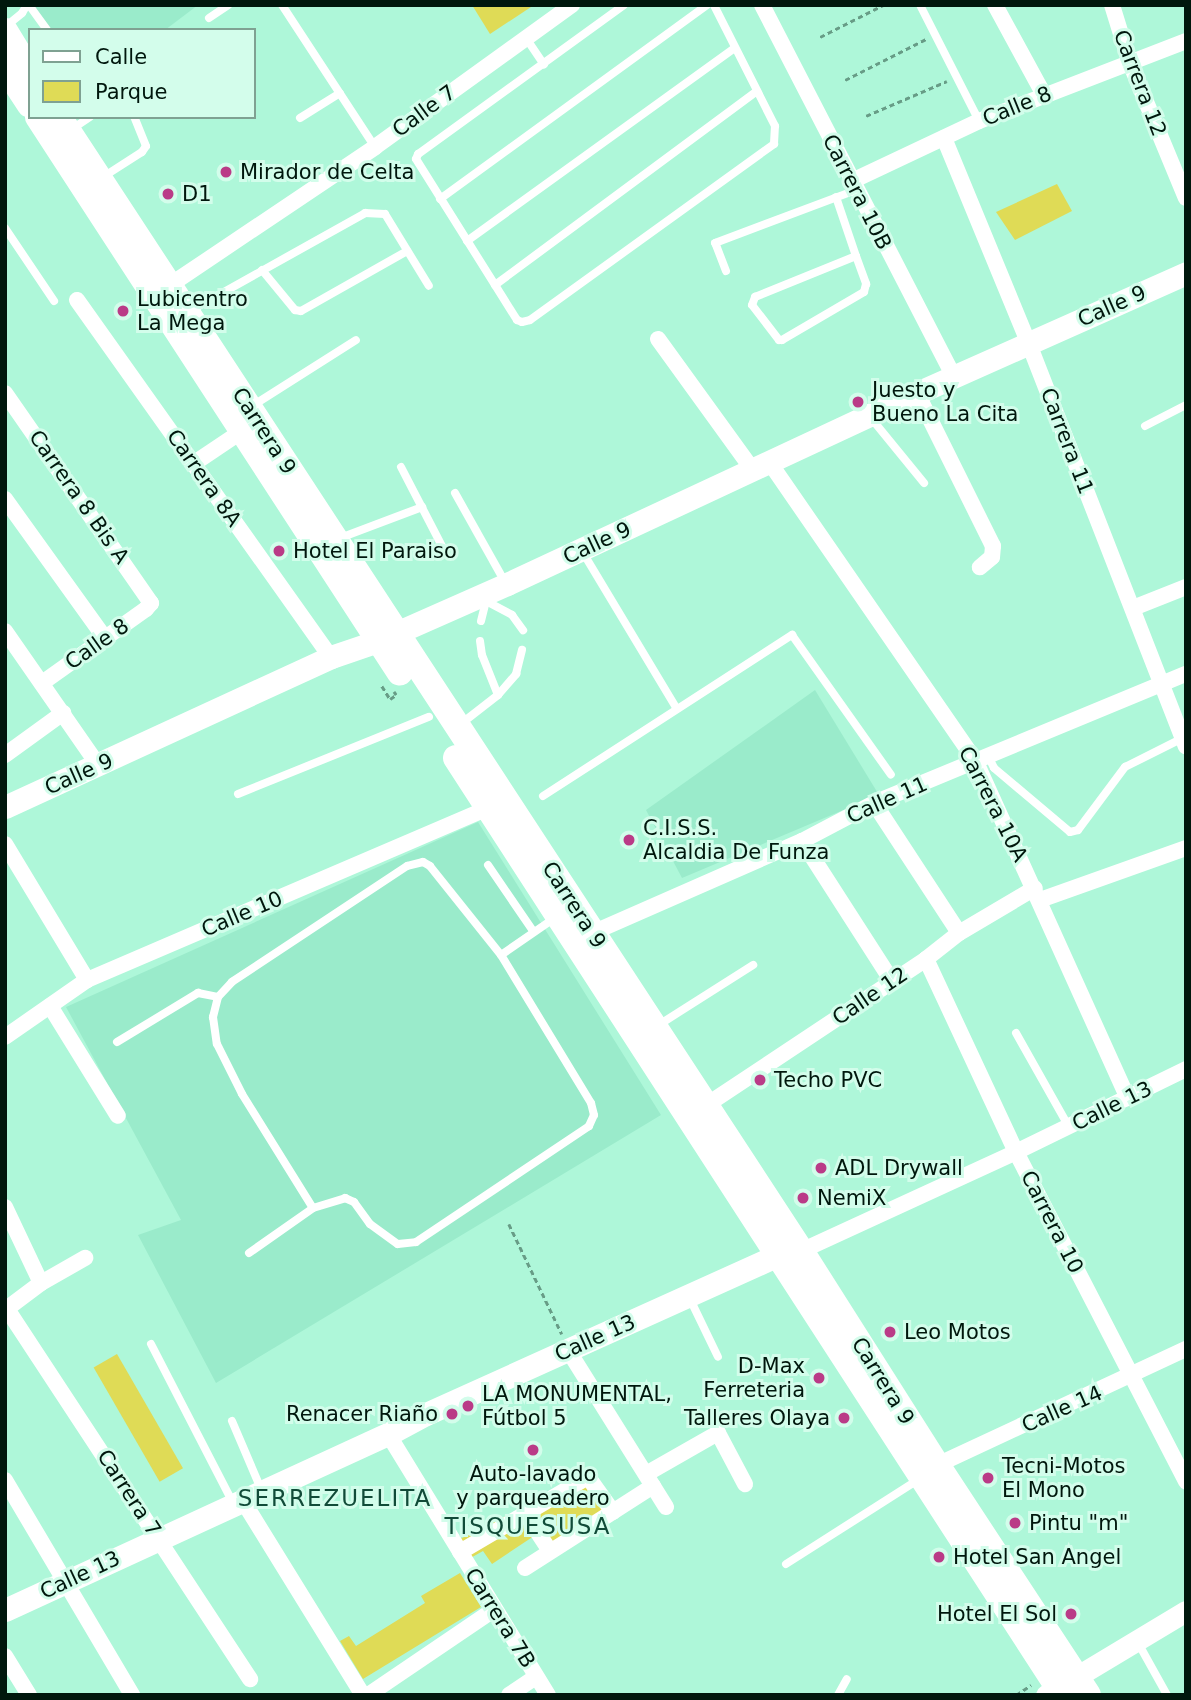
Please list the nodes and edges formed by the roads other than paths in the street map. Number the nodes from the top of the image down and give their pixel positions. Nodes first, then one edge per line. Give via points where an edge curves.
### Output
1 (28, 5) edge
2 (228, 5) edge
3 (282, 5) edge
4 (572, 5) edge
5 (624, 5) edge
6 (707, 5) edge
7 (713, 5) edge
8 (762, 5) edge
9 (920, 5) edge
10 (995, 5) edge
11 (1112, 5) edge
12 (209, 18) dead end
13 (45, 28) edge
14 (5, 29) edge
15 (525, 38) junction
16 (1186, 41) edge
17 (735, 48) junction
18 (1130, 63) junction
19 (544, 65) junction
20 (5, 67) edge
21 (28, 69) edge
22 (757, 92) junction
23 (340, 93) junction
24 (1044, 95) junction
25 (28, 102) edge
26 (300, 118) dead end
27 (39, 119) edge
28 (135, 119) edge
29 (979, 121) junction
30 (73, 122) edge
31 (944, 138) junction
32 (375, 147) junction
33 (100, 179) junction
34 (854, 185) junction
35 (836, 198) junction
36 (1186, 198) edge
37 (440, 199) junction
38 (5, 228) edge
39 (467, 242) junction
40 (407, 251) junction
41 (856, 256) junction
42 (262, 270) junction
43 (726, 271) dead end
44 (1186, 272) edge
45 (170, 285) junction
46 (495, 285) junction
47 (429, 286) dead end
48 (54, 300) dead end
49 (77, 300) dead end
50 (188, 313) junction
51 (658, 339) dead end
52 (356, 340) dead end
53 (1029, 344) junction
54 (954, 377) junction
55 (5, 393) edge
56 (916, 393) junction
57 (1186, 405) edge
58 (869, 415) junction
59 (246, 420) junction
60 (1144, 426) dead end
61 (194, 464) junction
62 (761, 466) junction
63 (401, 467) dead end
64 (924, 483) dead end
65 (455, 492) dead end
66 (5, 499) edge
67 (422, 508) junction
68 (335, 540) junction
69 (444, 550) dead end
70 (582, 551) junction
71 (980, 567) dead end
72 (507, 584) junction
73 (1186, 587) edge
74 (482, 599) junction
75 (151, 603) joint
76 (1133, 608) junction
77 (481, 621) dead end
78 (523, 630) dead end
79 (5, 631) edge
80 (387, 637) junction
81 (106, 638) junction
82 (480, 641) dead end
83 (522, 650) dead end
84 (331, 657) junction
85 (1186, 674) edge
86 (42, 683) junction
87 (1161, 685) junction
88 (499, 695) junction
89 (677, 709) junction
90 (63, 713) junction
91 (429, 717) junction
92 (457, 726) junction
93 (1184, 742) edge
94 (5, 755) edge
95 (982, 759) junction
96 (99, 766) junction
97 (891, 775) dead end
98 (238, 794) dead end
99 (542, 796) dead end
100 (874, 803) junction
101 (5, 807) edge
102 (488, 808) junction
103 (802, 841) junction
104 (5, 844) edge
105 (1186, 848) edge
106 (488, 864) dead end
107 (1038, 894) junction
108 (558, 915) junction
109 (533, 931) junction
110 (593, 933) junction
111 (959, 933) junction
112 (501, 956) junction
113 (926, 959) junction
114 (753, 965) dead end
115 (87, 981) junction
116 (892, 981) junction
117 (218, 997) junction
118 (50, 1006) junction
119 (655, 1028) junction
120 (1016, 1033) dead end
121 (5, 1037) edge
122 (117, 1042) dead end
123 (1186, 1069) edge
124 (1128, 1098) junction
125 (705, 1106) junction
126 (118, 1116) dead end
127 (1069, 1126) junction
128 (1016, 1152) junction
129 (5, 1207) edge
130 (313, 1208) junction
131 (249, 1253) dead end
132 (790, 1253) junction
133 (85, 1258) dead end
134 (41, 1283) junction
135 (688, 1296) junction
136 (6, 1309) edge
137 (151, 1344) dead end
138 (1186, 1349) edge
139 (568, 1350) junction
140 (718, 1357) dead end
141 (1130, 1378) junction
142 (232, 1421) dead end
143 (388, 1434) junction
144 (929, 1472) junction
145 (5, 1480) edge
146 (650, 1480) junction
147 (1186, 1482) edge
148 (745, 1484) dead end
149 (246, 1499) junction
150 (666, 1507) dead end
151 (613, 1511) junction
152 (525, 1513) junction
153 (160, 1539) junction
154 (550, 1551) junction
155 (460, 1552) junction
156 (786, 1564) dead end
157 (525, 1568) dead end
158 (66, 1582) junction
159 (495, 1609) junction
160 (5, 1610) edge
161 (1186, 1611) edge
162 (1137, 1641) junction
163 (5, 1656) edge
164 (536, 1677) junction
165 (250, 1679) dead end
166 (847, 1679) dead end
167 (1066, 1690) edge
168 (29, 1695) edge
169 (132, 1695) edge
170 (366, 1695) edge
171 (509, 1695) edge
172 (548, 1695) edge
173 (838, 1695) edge
174 (1167, 1695) edge

1 - 13 lane
1 - 14 lane
2 - 12 lane
3 - 23 lane
4 - 15 street, Calle 7
5 - 19 lane
6 - 37 lane
7 - 17 lane
8 - 34 street, Carrera 10B
9 - 29 lane
10 - 24 street
11 - 18 street, Carrera 12
14 - 21 main road
15 - 19 lane
15 - 32 street, Calle 7
16 - 18 street, Calle 8
17 - 22 lane
17 - 39 lane
18 - 24 street, Calle 8
18 - 36 street, Carrera 12
19 - 37 lane via 418,154 417,164
20 - 25 main road
22 - 46 lane
22 - 46 lane via 775,127 774,144 530,320 517,320
23 - 26 lane
23 - 32 lane
24 - 29 street, Calle 8
27 - 59 main road, Carrera 9
28 - 33 lane via 146,146
29 - 31 street, Calle 8
30 - 33 main road, Carrera 9
31 - 34 street, Calle 8
31 - 53 street, Carrera 11
32 - 45 street, Calle 7
33 - 45 main road, Carrera 9
34 - 35 lane
34 - 54 street, Carrera 10B
35 - 41 lane
35 - 43 lane via 715,243
37 - 39 lane
38 - 48 lane
39 - 46 lane
40 - 42 lane via 301,310 295,310
40 - 42 lane via 384,214 365,213
40 - 47 lane
41 - 41 lane via 866,284 864,292 786,339 779,340 752,305 755,297
42 - 50 lane
44 - 53 main road, Calle 9
45 - 50 main road, Carrera 9
49 - 61 street, Carrera 8A
50 - 59 main road, Carrera 9
51 - 62 street, Carrera 10A
52 - 59 lane
53 - 54 main road, Calle 9
53 - 76 street, Carrera 11
54 - 56 main road, Calle 9
55 - 75 street, Carrera 8 Bis A
56 - 58 main road, Calle 9
56 - 71 street via 993,546 992,558
57 - 60 lane
58 - 62 main road, Calle 9
58 - 64 lane
59 - 61 street
59 - 68 main road, Carrera 9
59 - 80 main road, Carrera 9
61 - 84 street, Carrera 8A
62 - 70 main road, Calle 9
62 - 95 street, Carrera 10A
63 - 67 lane
65 - 72 lane
66 - 81 street
67 - 68 lane
67 - 69 lane
68 - 80 main road, Carrera 9
70 - 72 main road, Calle 9
70 - 89 lane
72 - 74 main road, Calle 9
73 - 76 street
74 - 77 lane
74 - 78 lane via 512,615
74 - 80 main road, Calle 9
75 - 81 street, Calle 8
76 - 87 street, Carrera 11
79 - 86 street
80 - 84 main road, Calle 9
80 - 91 main road, Carrera 9
80 - 92 main road, Carrera 9
81 - 86 street, Calle 8
82 - 88 lane
83 - 88 lane via 516,674
84 - 96 main road, Calle 9
85 - 87 street, Calle 11
86 - 90 street
87 - 93 street, Carrera 11
87 - 95 street, Calle 11
88 - 92 lane
89 - 97 lane via 792,635
89 - 99 lane
90 - 94 street
90 - 96 street
91 - 98 lane
91 - 102 main road, Carrera 9
92 - 110 main road, Carrera 9
93 - 95 lane via 1125,767 1079,830 1070,832
95 - 100 street, Calle 11
95 - 107 street, Carrera 10A
96 - 101 main road, Calle 9
100 - 103 street, Calle 11
100 - 111 street
102 - 108 main road, Carrera 9
102 - 115 street, Calle 10
103 - 110 street, Calle 11
103 - 116 street
104 - 115 street
105 - 107 street, Calle 12
106 - 109 lane
107 - 111 street, Calle 12
107 - 124 street, Carrera 10A
108 - 109 lane
108 - 132 main road, Carrera 9
109 - 112 lane
110 - 119 main road, Carrera 9
111 - 113 street, Calle 12
112 - 117 lane via 423,862 407,866 232,982
112 - 130 lane via 591,1103 594,1115 589,1126 416,1242 398,1244 345,1198
113 - 116 street, Calle 12
113 - 128 street, Carrera 10
114 - 119 lane
115 - 118 street, Calle 10
116 - 125 street, Calle 12
117 - 122 lane via 198,993
117 - 130 lane via 213,1017 217,1044 242,1094
118 - 121 street, Calle 10
118 - 126 street
119 - 125 main road, Carrera 9
120 - 127 lane
123 - 124 street, Calle 13
124 - 127 street, Calle 13
125 - 132 main road, Carrera 9
127 - 128 street, Calle 13
128 - 132 street, Calle 13
128 - 141 street, Carrera 10
129 - 134 street
130 - 131 lane
132 - 135 main road, Calle 13
132 - 144 main road, Carrera 9
133 - 134 street
134 - 136 street
135 - 139 main road, Calle 13
135 - 140 lane
136 - 153 street, Carrera 7
137 - 149 lane
138 - 141 street, Calle 14
139 - 143 main road, Calle 13
139 - 146 street
141 - 144 street, Calle 14
141 - 147 street, Carrera 10
142 - 149 lane
143 - 149 main road, Calle 13
143 - 155 street, Carrera 7B
144 - 156 lane
144 - 167 main road, Carrera 9
145 - 158 street
146 - 148 street via 718,1433
146 - 150 street
146 - 151 street
149 - 153 main road, Calle 13
149 - 170 street
151 - 152 street via 588,1477
151 - 154 street
152 - 154 street
152 - 155 street
153 - 158 main road, Calle 13
153 - 165 street, Carrera 7
154 - 157 street
155 - 159 street, Carrera 7B
158 - 160 main road, Calle 13
158 - 169 street
159 - 164 street, Carrera 7B
159 - 170 street
161 - 162 street
162 - 167 street
162 - 174 lane
163 - 168 street
164 - 171 street
164 - 172 street, Carrera 7B
166 - 173 lane

